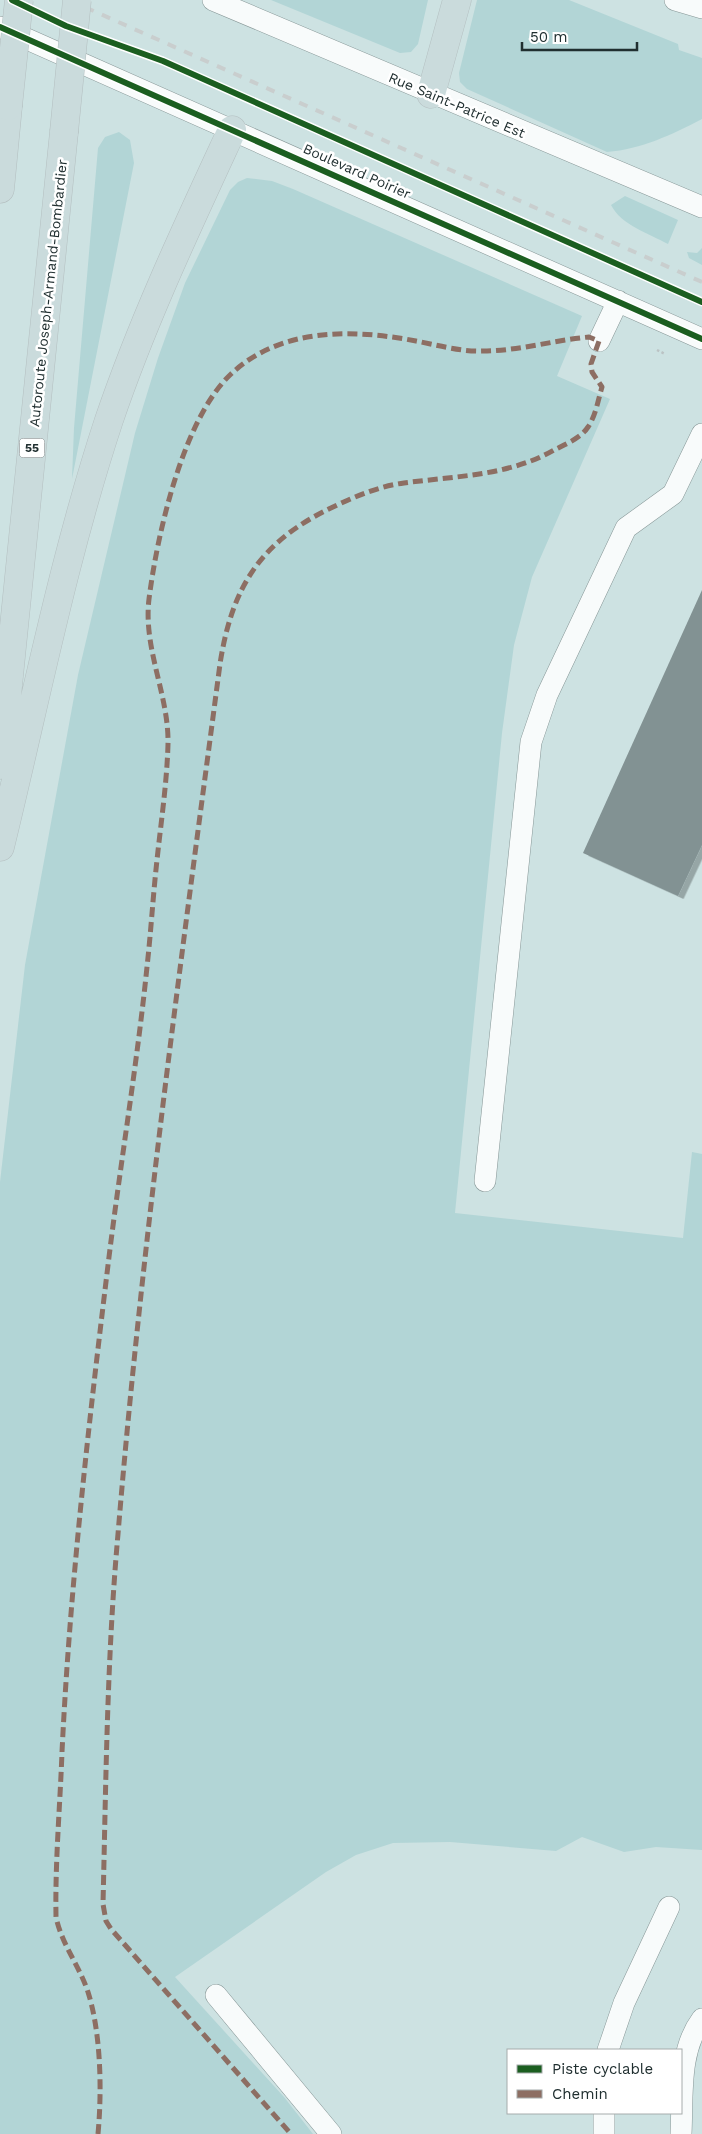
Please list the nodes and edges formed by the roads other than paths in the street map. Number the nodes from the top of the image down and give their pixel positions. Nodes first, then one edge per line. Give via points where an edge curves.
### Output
1 (19, 0) edge
2 (77, 0) edge
3 (213, 0) edge
4 (457, 0) edge
5 (675, 0) edge
6 (702, 8) edge
7 (0, 27) edge
8 (431, 94) junction
9 (232, 130) junction
10 (0, 189) edge
11 (702, 207) edge
12 (618, 301) junction
13 (702, 339) edge
14 (599, 341) dead end
15 (702, 434) edge
16 (0, 765) edge
17 (0, 847) edge
18 (485, 1181) dead end
19 (669, 1907) dead end
20 (216, 1995) dead end
21 (702, 2019) edge
22 (608, 2049) edge
23 (604, 2114) edge
24 (331, 2134) edge
25 (604, 2134) edge
26 (681, 2134) edge

1 - 10 highway, bridge
2 - 16 highway, Autoroute Joseph-Armand-Bombardier / 55, bridge
3 - 8 street, Rue Saint-Patrice Est
4 - 8 highway
5 - 6 street
7 - 9 street, Boulevard Poirier
8 - 11 street, Rue Saint-Patrice Est
9 - 12 street, Boulevard Poirier
9 - 17 highway via 148,319 109,421 69,554
12 - 13 street, Boulevard Poirier
12 - 14 street
15 - 18 street via 673,494 626,528 547,695 533,735
19 - 22 street via 624,2003
20 - 24 street
21 - 26 street via 691,2036 686,2053
23 - 25 street

